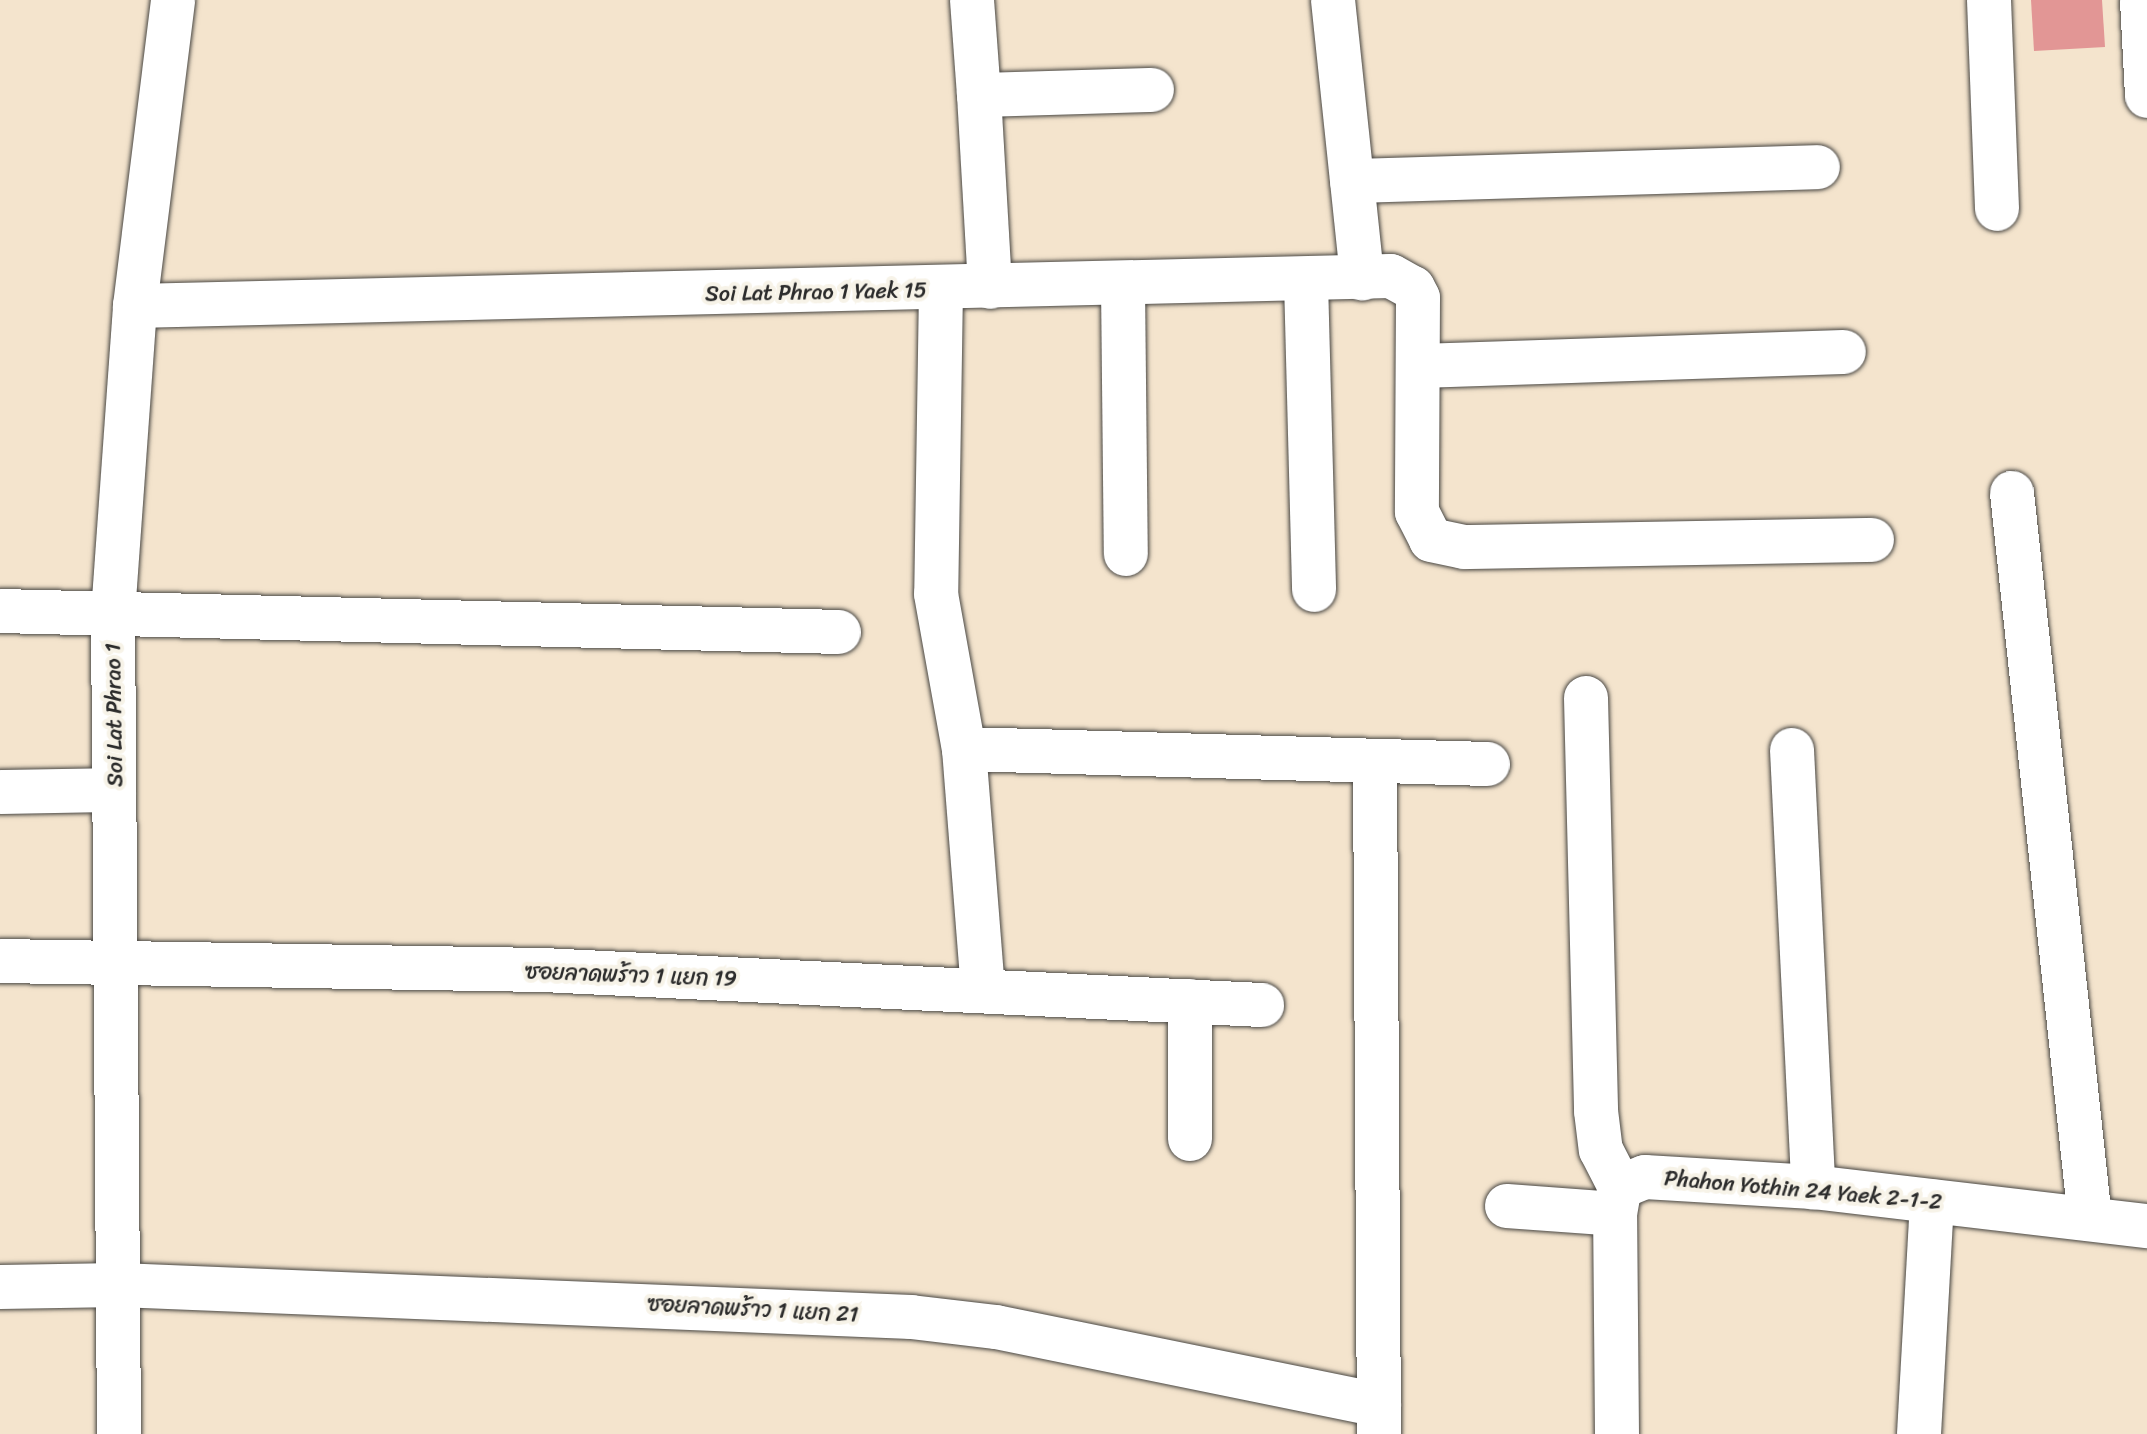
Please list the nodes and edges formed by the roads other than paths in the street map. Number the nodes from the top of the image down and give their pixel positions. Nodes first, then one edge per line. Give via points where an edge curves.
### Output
1 (173, 0) edge
2 (972, 0) edge
3 (1333, 0) edge
4 (1989, 0) edge
5 (2142, 0) edge
6 (1152, 90) dead end
7 (979, 95) junction
8 (2147, 96) edge
9 (1818, 167) dead end
10 (1352, 181) junction
11 (1997, 209) dead end
12 (1362, 278) junction
13 (1306, 281) junction
14 (1123, 285) junction
15 (990, 287) junction
16 (941, 289) junction
17 (135, 306) junction
18 (1844, 352) dead end
19 (1419, 366) junction
20 (2012, 493) dead end
21 (1872, 540) dead end
22 (1126, 554) dead end
23 (1314, 590) dead end
24 (0, 611) edge
25 (113, 614) junction
26 (839, 632) dead end
27 (1586, 698) dead end
28 (964, 749) junction
29 (1792, 750) dead end
30 (1488, 764) dead end
31 (1375, 765) junction
32 (114, 790) junction
33 (0, 792) edge
34 (0, 961) edge
35 (117, 964) junction
36 (983, 989) junction
37 (1190, 1001) junction
38 (1262, 1005) dead end
39 (1190, 1139) dead end
40 (1813, 1187) junction
41 (1617, 1200) junction
42 (1932, 1201) junction
43 (1507, 1206) dead end
44 (2090, 1219) junction
45 (2147, 1226) edge
46 (119, 1285) junction
47 (0, 1287) edge
48 (1379, 1420) edge
49 (119, 1434) edge
50 (1617, 1434) edge
51 (1919, 1434) edge

1 - 17 street, Soi Lat Phrao 1
2 - 7 street
3 - 10 street
4 - 11 street
5 - 8 street
6 - 7 street
7 - 15 street
9 - 10 street
10 - 12 street
12 - 13 street, Soi Lat Phrao 1 Yaek 15
12 - 19 street, Soi Lat Phrao 1 Yaek 15 via 1391,276 1413,288
13 - 14 street, Soi Lat Phrao 1 Yaek 15
13 - 23 street
14 - 15 street, Soi Lat Phrao 1 Yaek 15
14 - 22 street
15 - 16 street, Soi Lat Phrao 1 Yaek 15
16 - 17 street, Soi Lat Phrao 1 Yaek 15
16 - 28 street via 936,594
17 - 25 street, Soi Lat Phrao 1
18 - 19 street
19 - 21 street via 1417,512 1431,540 1446,547
20 - 44 street
24 - 25 street
25 - 26 street
25 - 32 street, Soi Lat Phrao 1
27 - 41 street via 1596,1111 1601,1150
28 - 31 street
28 - 36 street
29 - 40 street
30 - 31 street
31 - 48 street
32 - 33 street
32 - 35 street, Soi Lat Phrao 1
34 - 35 street, ซอยลาดพร้าว 1 แยก 19
35 - 36 street, ซอยลาดพร้าว 1 แยก 19 via 543,970
35 - 46 street, Soi Lat Phrao 1
36 - 37 street, ซอยลาดพร้าว 1 แยก 19
37 - 38 street, ซอยลาดพร้าว 1 แยก 19
37 - 39 street
40 - 41 street, Phahon Yothin 24 Yaek 2-1-2 via 1645,1177
40 - 42 street, Phahon Yothin 24 Yaek 2-1-2
41 - 43 street, Phahon Yothin 24 Yaek 2-1-2
41 - 50 street
42 - 44 street, Phahon Yothin 24 Yaek 2-1-2
42 - 51 street
44 - 45 street, Phahon Yothin 24 Yaek 2-1-2
46 - 47 street, ซอยลาดพร้าว 1 แยก 21
46 - 48 street, ซอยลาดพร้าว 1 แยก 21 via 911,1317 1041,1335
46 - 49 street, Soi Lat Phrao 1

